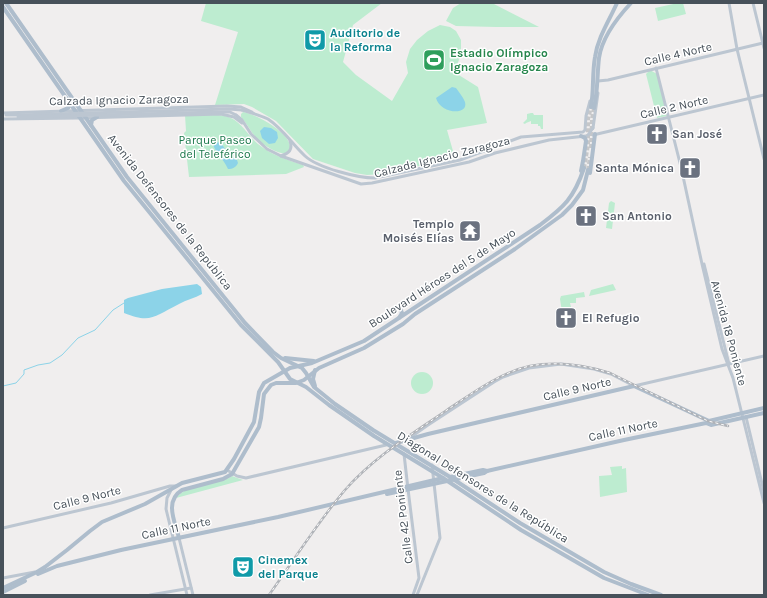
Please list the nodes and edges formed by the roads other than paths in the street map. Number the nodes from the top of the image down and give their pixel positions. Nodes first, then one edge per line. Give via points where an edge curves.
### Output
1 (6, 3) edge
2 (617, 3) edge
3 (631, 3) edge
4 (729, 3) edge
5 (753, 3) edge
6 (3, 7) edge
7 (763, 43) junction
8 (764, 48) edge
9 (737, 49) junction
10 (656, 68) junction
11 (598, 81) junction
12 (596, 89) junction
13 (764, 95) edge
14 (749, 98) junction
15 (69, 101) junction
16 (191, 107) junction
17 (592, 107) tunnel mouth
18 (179, 108) junction
19 (129, 109) junction
20 (75, 110) junction
21 (81, 110) junction
22 (98, 110) junction
23 (52, 111) junction
24 (61, 111) junction
25 (3, 114) edge
26 (178, 115) junction
27 (192, 115) junction
28 (259, 115) junction
29 (18, 116) junction
30 (132, 116) junction
31 (98, 117) junction
32 (124, 117) junction
33 (669, 117) junction
34 (3, 118) edge
35 (52, 118) junction
36 (80, 118) junction
37 (86, 118) junction
38 (91, 125) junction
39 (245, 126) junction
40 (594, 134) junction
41 (581, 136) junction
42 (587, 136) junction
43 (290, 139) junction
44 (281, 156) junction
45 (764, 159) edge
46 (583, 190) junction
47 (574, 192) junction
48 (704, 264) dead end
49 (400, 308) dead end
50 (397, 320) junction
51 (719, 331) junction
52 (278, 356) junction
53 (764, 356) edge
54 (316, 362) junction
55 (728, 364) junction
56 (280, 365) junction
57 (298, 366) junction
58 (315, 370) junction
59 (284, 371) junction
60 (276, 376) junction
61 (308, 376) junction
62 (296, 383) junction
63 (287, 384) junction
64 (634, 386) junction
65 (306, 387) junction
66 (315, 389) junction
67 (764, 408) edge
68 (764, 413) edge
69 (743, 416) junction
70 (407, 440) junction
71 (396, 443) junction
72 (392, 446) junction
73 (404, 454) junction
74 (432, 465) junction
75 (227, 470) junction
76 (433, 471) junction
77 (232, 474) junction
78 (444, 478) junction
79 (451, 479) junction
80 (434, 482) junction
81 (176, 486) junction
82 (408, 488) junction
83 (171, 490) junction
84 (764, 492) edge
85 (764, 502) edge
86 (3, 528) edge
87 (179, 538) junction
88 (173, 539) junction
89 (37, 572) junction
90 (425, 572) junction
91 (419, 574) junction
92 (3, 578) edge
93 (27, 578) junction
94 (3, 588) edge
95 (191, 588) junction
96 (185, 589) junction
97 (3, 592) edge
98 (150, 595) edge
99 (186, 595) edge
100 (192, 595) edge
101 (413, 595) edge
102 (417, 595) edge
103 (648, 595) edge
104 (661, 595) edge

1 - 21 main road, Avenida Defensores de la República
2 - 12 main road via 598,43 594,61
3 - 11 main road via 613,24 602,47
4 - 9 main road
5 - 7 main road
6 - 15 main road, Avenida Defensores de la República
7 - 8 main road
7 - 9 main road, Calle 4 Norte
9 - 10 main road, Calle 4 Norte
9 - 14 main road
10 - 11 main road, Calle 4 Norte
10 - 33 main road, Avenida 18 Poniente
11 - 12 main road
12 - 17 main road
12 - 42 main road, bridge via 598,101 593,128
12 - 43 main road, Calzada Ignacio Zaragoza via 586,116 585,130 582,132 521,137 460,160 384,177 361,178 319,164 306,156
13 - 14 main road, Calle 2 Norte
14 - 33 main road, Calle 2 Norte
14 - 45 main road
15 - 20 main road, Avenida Defensores de la República
15 - 24 main road via 68,108
16 - 18 main road, Calzada Ignacio Zaragoza
16 - 27 main road via 188,110
16 - 28 main road, Calzada Ignacio Zaragoza via 241,107
18 - 19 main road, Calzada Ignacio Zaragoza
18 - 26 main road
19 - 22 main road, Calzada Ignacio Zaragoza
19 - 30 main road
19 - 32 main road
20 - 21 main road, Calzada Ignacio Zaragoza
20 - 24 main road, Calzada Ignacio Zaragoza
20 - 36 main road, Avenida Defensores de la República
21 - 22 main road, Calzada Ignacio Zaragoza
21 - 37 main road, Avenida Defensores de la República
22 - 31 main road
23 - 24 main road, Calzada Ignacio Zaragoza
23 - 25 main road, Calzada Ignacio Zaragoza
23 - 35 main road via 56,114
25 - 29 main road, Calzada Ignacio Zaragoza
26 - 27 main road, Calzada Ignacio Zaragoza
26 - 30 main road, Calzada Ignacio Zaragoza
27 - 39 main road, Calzada Ignacio Zaragoza via 228,114
28 - 29 main road, Calzada Ignacio Zaragoza, bridge via 229,109
28 - 43 main road, Calzada Ignacio Zaragoza via 276,125
29 - 34 main road, Calzada Ignacio Zaragoza
29 - 39 main road, Calzada Ignacio Zaragoza, bridge via 230,112 242,120
30 - 32 main road, Calzada Ignacio Zaragoza
31 - 32 main road, Calzada Ignacio Zaragoza
31 - 37 main road, Calzada Ignacio Zaragoza
31 - 38 main road via 92,120
33 - 40 main road, Calle 2 Norte
33 - 51 main road, Avenida 18 Poniente
34 - 35 main road, Calzada Ignacio Zaragoza
35 - 36 main road, Calzada Ignacio Zaragoza
36 - 37 main road, Calzada Ignacio Zaragoza
36 - 56 main road, Avenida Defensores de la República via 124,180 212,290 241,325
37 - 38 main road, Avenida Defensores de la República
38 - 52 main road, Avenida Defensores de la República via 127,177 220,293 248,327
39 - 44 main road, Calzada Ignacio Zaragoza via 262,146
40 - 42 main road, Calle 2 Norte, bridge
40 - 46 main road via 590,172
41 - 42 main road, Calzada Ignacio Zaragoza
41 - 44 main road, Calzada Ignacio Zaragoza via 537,142 469,162 370,186
41 - 47 main road via 586,141
43 - 44 main road via 290,152
46 - 47 main road, Boulevard Héroes del 5 de Mayo via 586,169
46 - 58 main road, Boulevard Héroes del 5 de Mayo via 562,215 515,249 403,324
47 - 50 main road, Boulevard Héroes del 5 de Mayo via 559,211 540,225
48 - 51 main road, Avenida 18 Poniente
49 - 50 main road via 402,312
50 - 54 main road, Boulevard Héroes del 5 de Mayo via 364,341
51 - 55 main road, Avenida 18 Poniente
52 - 54 main road
52 - 57 main road, Avenida Defensores de la República
53 - 55 main road, Calle 9 Norte
54 - 57 main road, Boulevard Héroes del 5 de Mayo
55 - 64 main road, Calle 9 Norte
55 - 69 main road, Avenida 18 Poniente
56 - 59 main road, Avenida Defensores de la República
56 - 60 main road via 280,371
57 - 59 main road, Boulevard Héroes del 5 de Mayo
57 - 61 main road, Avenida Defensores de la República
58 - 61 main road, Boulevard Héroes del 5 de Mayo
58 - 66 main road
59 - 60 main road, Boulevard Héroes del 5 de Mayo
59 - 62 main road, Avenida Defensores de la República
59 - 63 main road
60 - 75 main road, Boulevard Héroes del 5 de Mayo via 264,383 260,389 254,422
61 - 62 main road, Boulevard Héroes del 5 de Mayo
61 - 66 main road, Diagonal Defensores de la República
62 - 63 main road
62 - 65 main road, Diagonal Defensores de la República
63 - 65 main road
63 - 77 main road via 273,384 267,389 259,427
64 - 69 main road, Calle 11 Norte via 710,421
64 - 70 main road, Calle 9 Norte
64 - 70 main road via 611,374 589,368 561,364 529,368 494,382
65 - 72 main road, Diagonal Defensores de la República
66 - 71 main road, Diagonal Defensores de la República
67 - 69 main road, Calle 11 Norte
68 - 69 main road, Calle 11 Norte
69 - 79 main road, Calle 11 Norte via 711,425 706,423 690,426
69 - 84 main road, Avenida 18 Poniente
69 - 85 main road, Avenida 18 Poniente
70 - 71 main road, Calle 9 Norte
71 - 74 main road, Diagonal Defensores de la República
72 - 73 main road, Diagonal Defensores de la República
72 - 77 main road via 375,446 246,478
73 - 76 main road, Diagonal Defensores de la República
73 - 82 main road, Calle 42 Poniente
74 - 76 main road
74 - 79 main road, Diagonal Defensores de la República
75 - 77 main road
75 - 81 main road
76 - 78 main road, Diagonal Defensores de la República
76 - 80 main road
77 - 87 main road via 223,479 185,488 177,494 172,506
78 - 79 main road, Calle 11 Norte
78 - 80 main road, Calle 11 Norte
79 - 80 main road, Calle 11 Norte
79 - 103 main road, Diagonal Defensores de la República via 521,530 604,578
79 - 104 main road, Diagonal Defensores de la República via 604,572
80 - 82 main road, Calle 11 Norte
80 - 90 main road via 440,536
81 - 83 main road, Calle 9 Norte
81 - 86 main road, Calle 9 Norte
82 - 87 main road, Calle 11 Norte
82 - 91 main road, Calle 42 Poniente
83 - 88 main road via 166,509
83 - 89 main road, Calle 9 Norte via 102,522
87 - 88 main road, Calle 11 Norte
87 - 95 main road
88 - 93 main road, Calle 11 Norte via 71,562
88 - 96 main road
89 - 92 main road
89 - 93 main road, Calle 9 Norte
90 - 91 main road
90 - 102 main road
91 - 101 main road, Calle 42 Poniente
93 - 94 main road
93 - 97 main road
95 - 96 main road
95 - 100 main road
96 - 98 main road
96 - 99 main road

